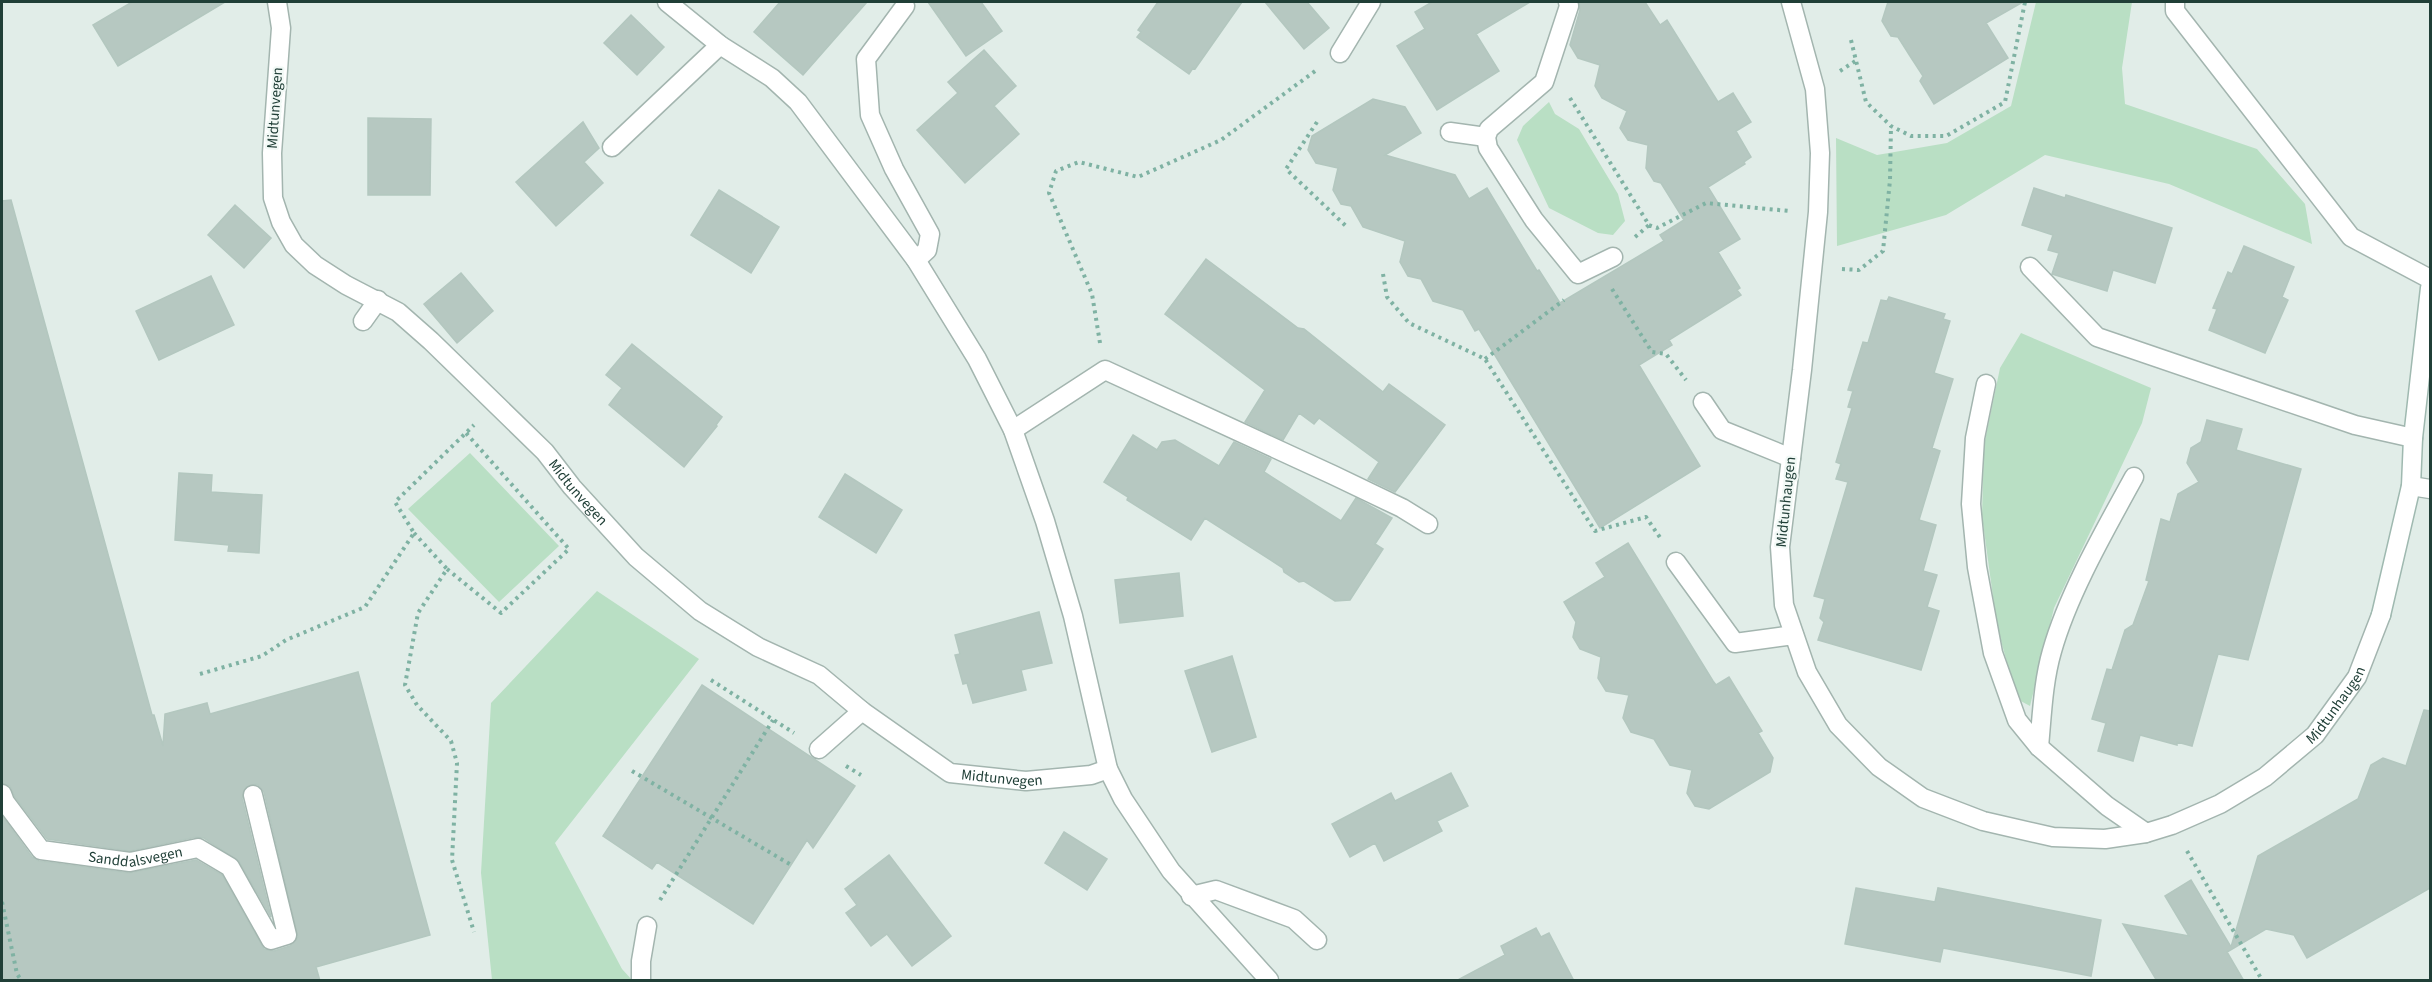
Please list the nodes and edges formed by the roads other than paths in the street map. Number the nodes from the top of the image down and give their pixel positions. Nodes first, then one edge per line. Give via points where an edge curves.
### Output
1 (277, 2) edge
2 (1371, 2) edge
3 (1568, 2) edge
4 (1791, 2) edge
5 (2175, 2) edge
6 (669, 3) edge
7 (905, 6) dead end
8 (720, 45) junction
9 (1340, 53) road end
10 (1450, 132) dead end
11 (1486, 137) junction
12 (612, 147) dead end
13 (916, 260) junction
14 (1605, 261) road end
15 (2030, 267) dead end
16 (2430, 279) edge
17 (2430, 288) edge
18 (378, 300) junction
19 (363, 321) dead end
20 (1986, 384) dead end
21 (1703, 402) road end
22 (1013, 430) junction
23 (2413, 438) junction
24 (1791, 458) junction
25 (2134, 477) dead end
26 (2412, 486) junction
27 (2430, 489) edge
28 (1428, 524) dead end
29 (1676, 562) road end
30 (1794, 635) junction
31 (862, 711) junction
32 (2039, 747) junction
33 (819, 749) road end
34 (1108, 769) junction
35 (2, 794) edge
36 (253, 795) dead end
37 (2146, 833) junction
38 (1191, 896) junction
39 (647, 926) road end
40 (1317, 940) dead end
41 (641, 981) edge
42 (1269, 981) edge

1 - 18 street, Midtunvegen via 281,28 272,153 273,198 281,222 294,245 315,265
2 - 9 street
3 - 11 street via 1544,82 1489,129
4 - 24 street, Midtunhaugen via 1815,89 1820,153 1818,212
5 - 16 street via 2175,11 2351,237
6 - 8 street
7 - 13 street via 866,59 870,115 894,170 930,234 927,250
8 - 12 street
8 - 13 street via 771,78 798,102
10 - 11 street
11 - 14 street via 1488,148 1534,220 1578,274
13 - 22 street via 977,359
15 - 23 street via 2097,337 2355,425
17 - 23 street, Midtunhaugen
18 - 19 street
18 - 31 street, Midtunvegen via 431,341 545,452 636,557 691,603 758,647 819,675
20 - 32 street via 1975,438 1971,504 1977,567 1993,653 2017,720
21 - 24 street via 1722,430
22 - 28 street via 1105,370 1333,474
22 - 34 street via 1073,616
23 - 26 street, Midtunhaugen
24 - 30 street, Midtunhaugen via 1780,547 1784,605
25 - 32 street via 2080,582 2052,650
26 - 27 street
26 - 37 street, Midtunhaugen via 2381,615 2357,677 2315,735 2265,777 2220,804
29 - 30 street via 1735,644
30 - 37 street, Midtunhaugen via 1807,672 1838,724 1879,767 1923,798 1983,821 2052,837 2105,839
31 - 33 street
31 - 34 street, Midtunvegen via 950,773 1026,781 1091,775
32 - 37 street via 2107,806
34 - 38 street via 1142,829
35 - 36 street, Sanddalsvegen via 41,850 130,862 198,849 230,867 272,940 286,935
38 - 40 street via 1216,890 1294,919
38 - 42 street
39 - 41 street

